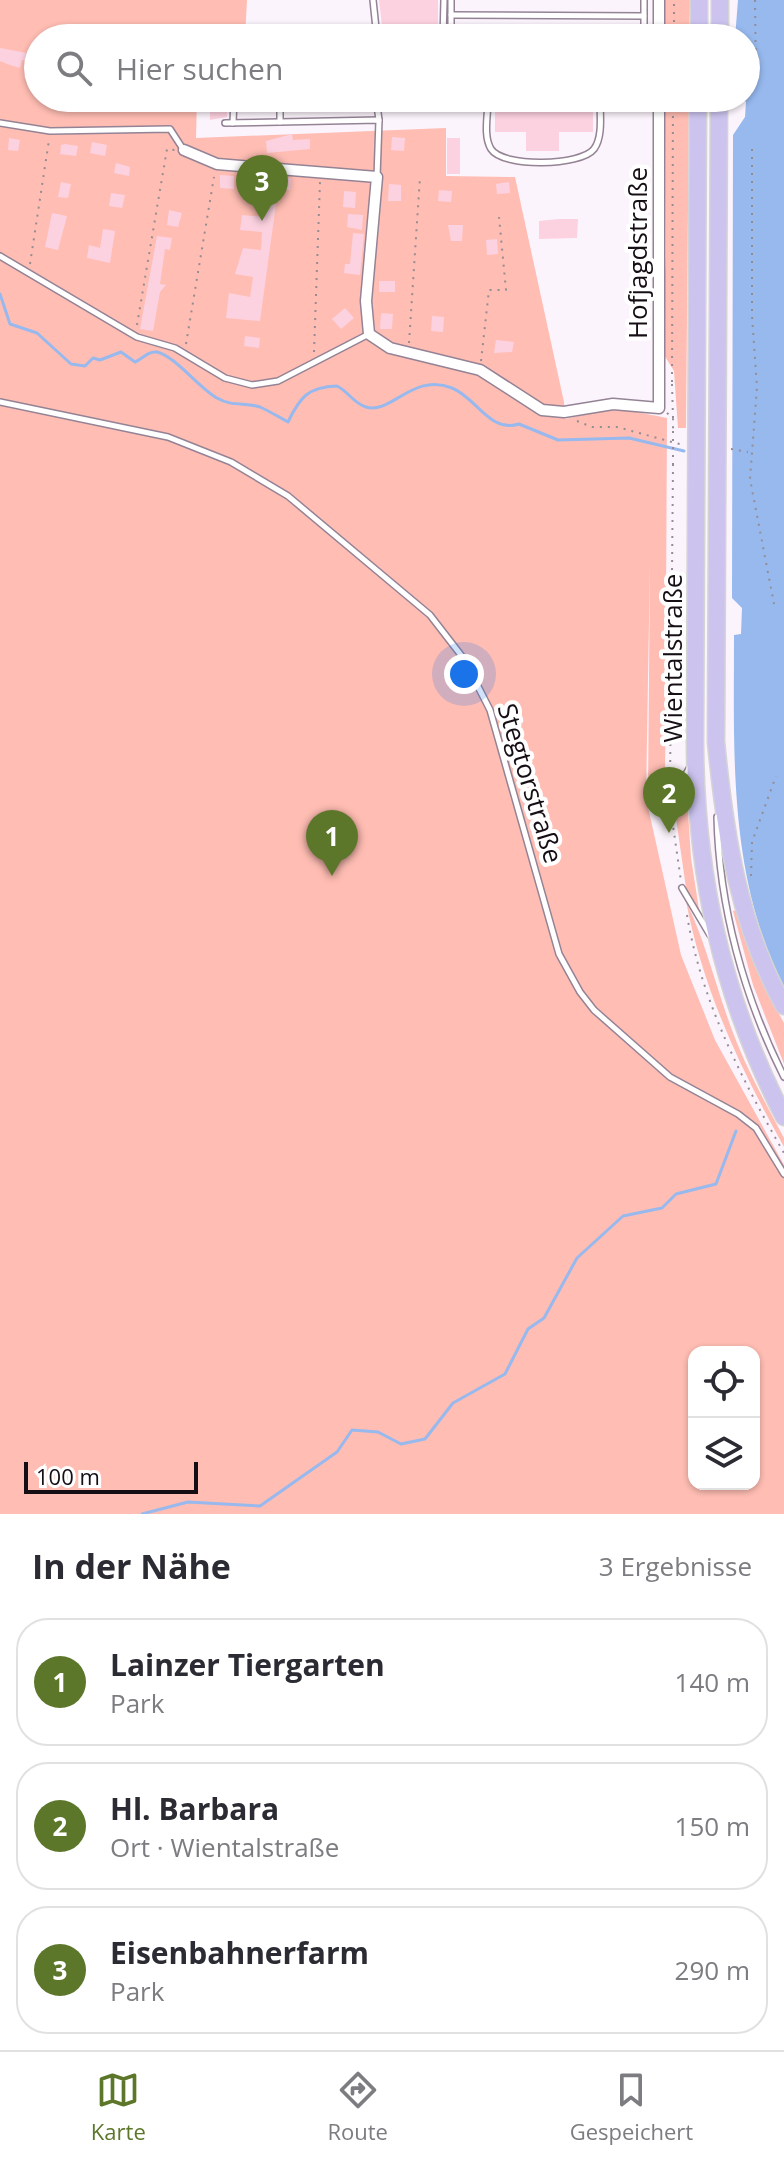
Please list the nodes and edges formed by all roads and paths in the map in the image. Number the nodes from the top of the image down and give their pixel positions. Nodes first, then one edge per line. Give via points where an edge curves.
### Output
1 (373, 0) edge
2 (444, 0) edge
3 (451, 0) edge
4 (644, 0) edge
5 (659, 0) edge
6 (674, 0) edge
7 (699, 0) edge
8 (720, 0) edge
9 (755, 0) edge
10 (451, 15) junction
11 (644, 16) junction
12 (376, 24) edge
13 (443, 24) edge
14 (451, 24) edge
15 (644, 24) edge
16 (659, 24) edge
17 (674, 24) edge
18 (699, 24) edge
19 (720, 24) edge
20 (755, 24) edge
21 (233, 112) edge
22 (280, 112) edge
23 (378, 112) edge
24 (486, 112) edge
25 (599, 112) edge
26 (659, 112) edge
27 (673, 112) edge
28 (698, 112) edge
29 (719, 112) edge
30 (379, 120) junction
31 (280, 122) junction
32 (0, 123) edge
33 (225, 123) dead end
34 (233, 123) junction
35 (50, 131) junction
36 (752, 149) dead end
37 (184, 150) junction
38 (217, 164) junction
39 (321, 173) junction
40 (377, 177) junction
41 (420, 177) dead end
42 (499, 217) dead end
43 (0, 256) edge
44 (29, 272) junction
45 (369, 334) junction
46 (135, 336) junction
47 (408, 352) junction
48 (184, 353) junction
49 (313, 363) junction
50 (480, 370) junction
51 (672, 382) dead end
52 (0, 402) edge
53 (659, 408) junction
54 (592, 427) dead end
55 (684, 445) dead end
56 (730, 448) dead end
57 (750, 452) junction
58 (774, 604) dead end
59 (716, 742) junction
60 (695, 759) junction
61 (776, 776) dead end
62 (670, 803) junction
63 (753, 887) dead end
64 (682, 888) junction
65 (716, 945) junction
66 (784, 1006) edge
67 (784, 1077) edge
68 (784, 1117) edge
69 (784, 1153) edge
70 (784, 1174) edge

1 - 12 lane
2 - 13 lane
3 - 10 lane
4 - 11 lane
5 - 16 street
6 - 17 path
7 - 18 main road
8 - 19 main road
9 - 20 path
10 - 11 lane
10 - 14 lane
11 - 15 lane
21 - 34 lane
22 - 31 lane
23 - 30 lane
24 - 25 lane via 492,150 505,159 571,162 597,146
26 - 53 street, Hofjagdstraße
27 - 51 path
28 - 60 main road, Wientalstraße
29 - 59 main road, Wientalstraße
30 - 31 lane
30 - 40 lane
31 - 34 lane
32 - 35 lane
33 - 34 lane
35 - 37 lane via 170,129
35 - 44 path
36 - 57 path via 757,387
37 - 38 street
37 - 46 path via 167,149
38 - 39 street
38 - 48 path
39 - 40 street
39 - 49 path
40 - 45 street via 366,301
41 - 47 path
42 - 50 path via 506,290 489,290
43 - 44 lane
44 - 46 lane
45 - 47 street
45 - 49 lane
46 - 48 lane
47 - 50 street
48 - 49 lane via 225,378 252,385 278,381
50 - 53 street via 542,410 613,404
52 - 70 lane, Stegtorstraße via 168,437 231,462 288,496 430,615 464,659 490,710 559,954 580,992 670,1077 756,1128
53 - 62 path, bridge via 673,418
54 - 55 path via 617,427
56 - 57 path
57 - 58 path via 750,479
59 - 66 main road, Wientalstraße via 737,886
59 - 67 lane via 718,856 724,892 746,985
60 - 62 lane
60 - 65 main road, Wientalstraße via 702,872
61 - 63 path via 752,842
62 - 64 path
64 - 65 lane
64 - 69 path via 692,948 720,1029
65 - 68 main road, Wientalstraße via 741,1023

